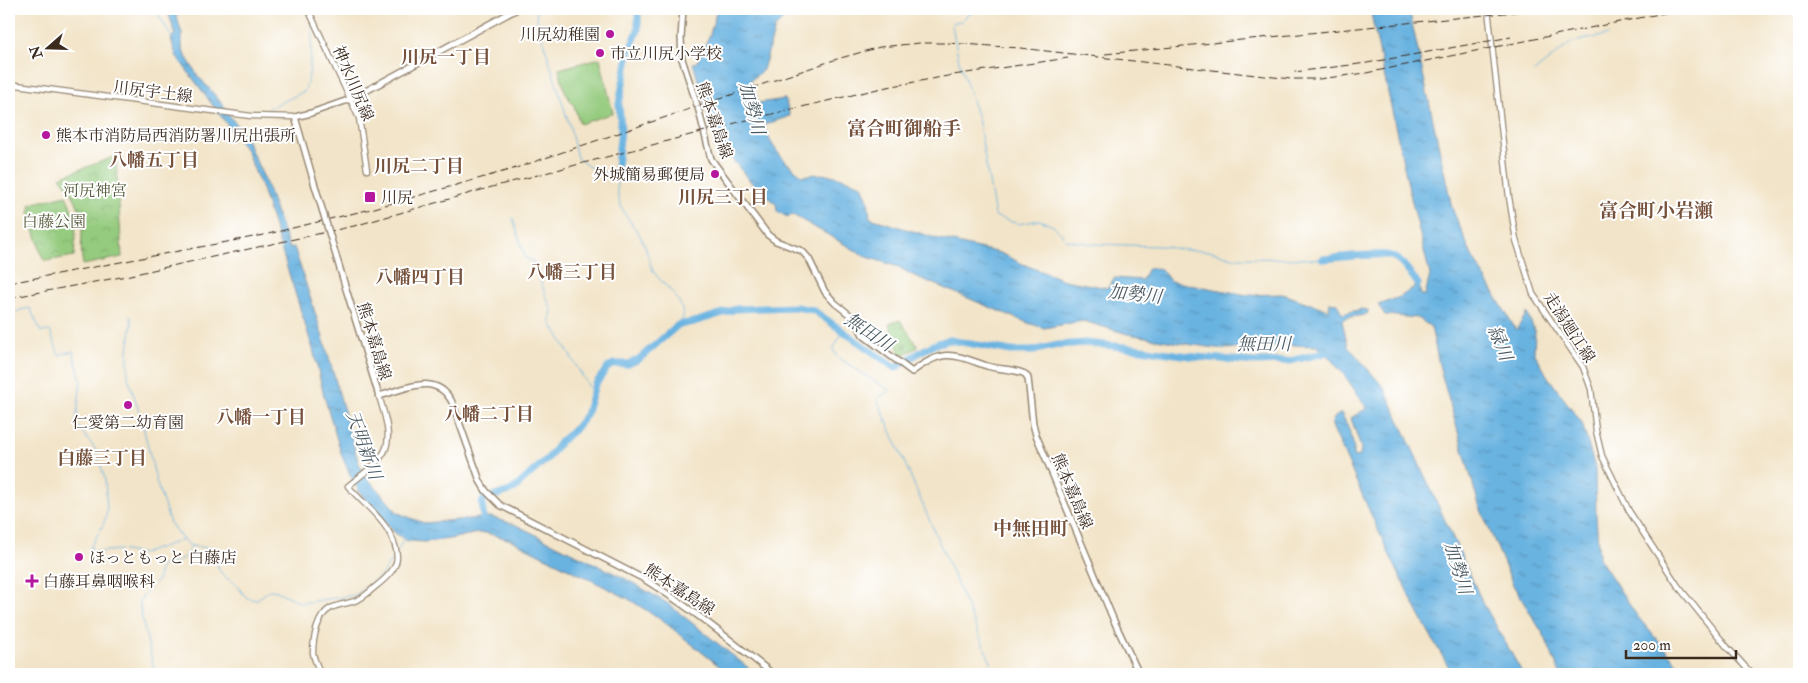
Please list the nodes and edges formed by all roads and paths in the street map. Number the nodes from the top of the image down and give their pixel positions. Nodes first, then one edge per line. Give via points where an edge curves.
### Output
1 (308, 9) edge
2 (516, 9) edge
3 (683, 9) edge
4 (1488, 9) edge
5 (9, 84) edge
6 (351, 99) junction
7 (295, 117) junction
8 (367, 170) dead end
9 (379, 396) junction
10 (321, 674) edge
11 (773, 674) edge
12 (1139, 674) edge
13 (1752, 674) edge

1 - 6 main road, 神水川尻線
2 - 6 main road
3 - 12 main road, 熊本嘉島線 via 682,59 711,159 768,234 807,256 829,297 855,319 865,338 912,372 931,359 951,355 1011,369 1028,378 1036,435
4 - 13 main road, 走潟廻江線 via 1509,197 1516,240 1534,294 1583,367 1591,389 1602,456 1629,512 1678,586
5 - 7 main road, 川尻宇土線 via 234,114
6 - 7 main road
6 - 8 main road, 神水川尻線 via 359,118
7 - 9 main road, 熊本嘉島線, bridge
9 - 10 main road via 387,421 386,451 379,462 348,486 380,520 391,537 396,556 395,569 358,600 322,614 313,652
9 - 11 main road, 熊本嘉島線 via 427,384 440,387 452,402 483,487 500,505 644,579 710,623

